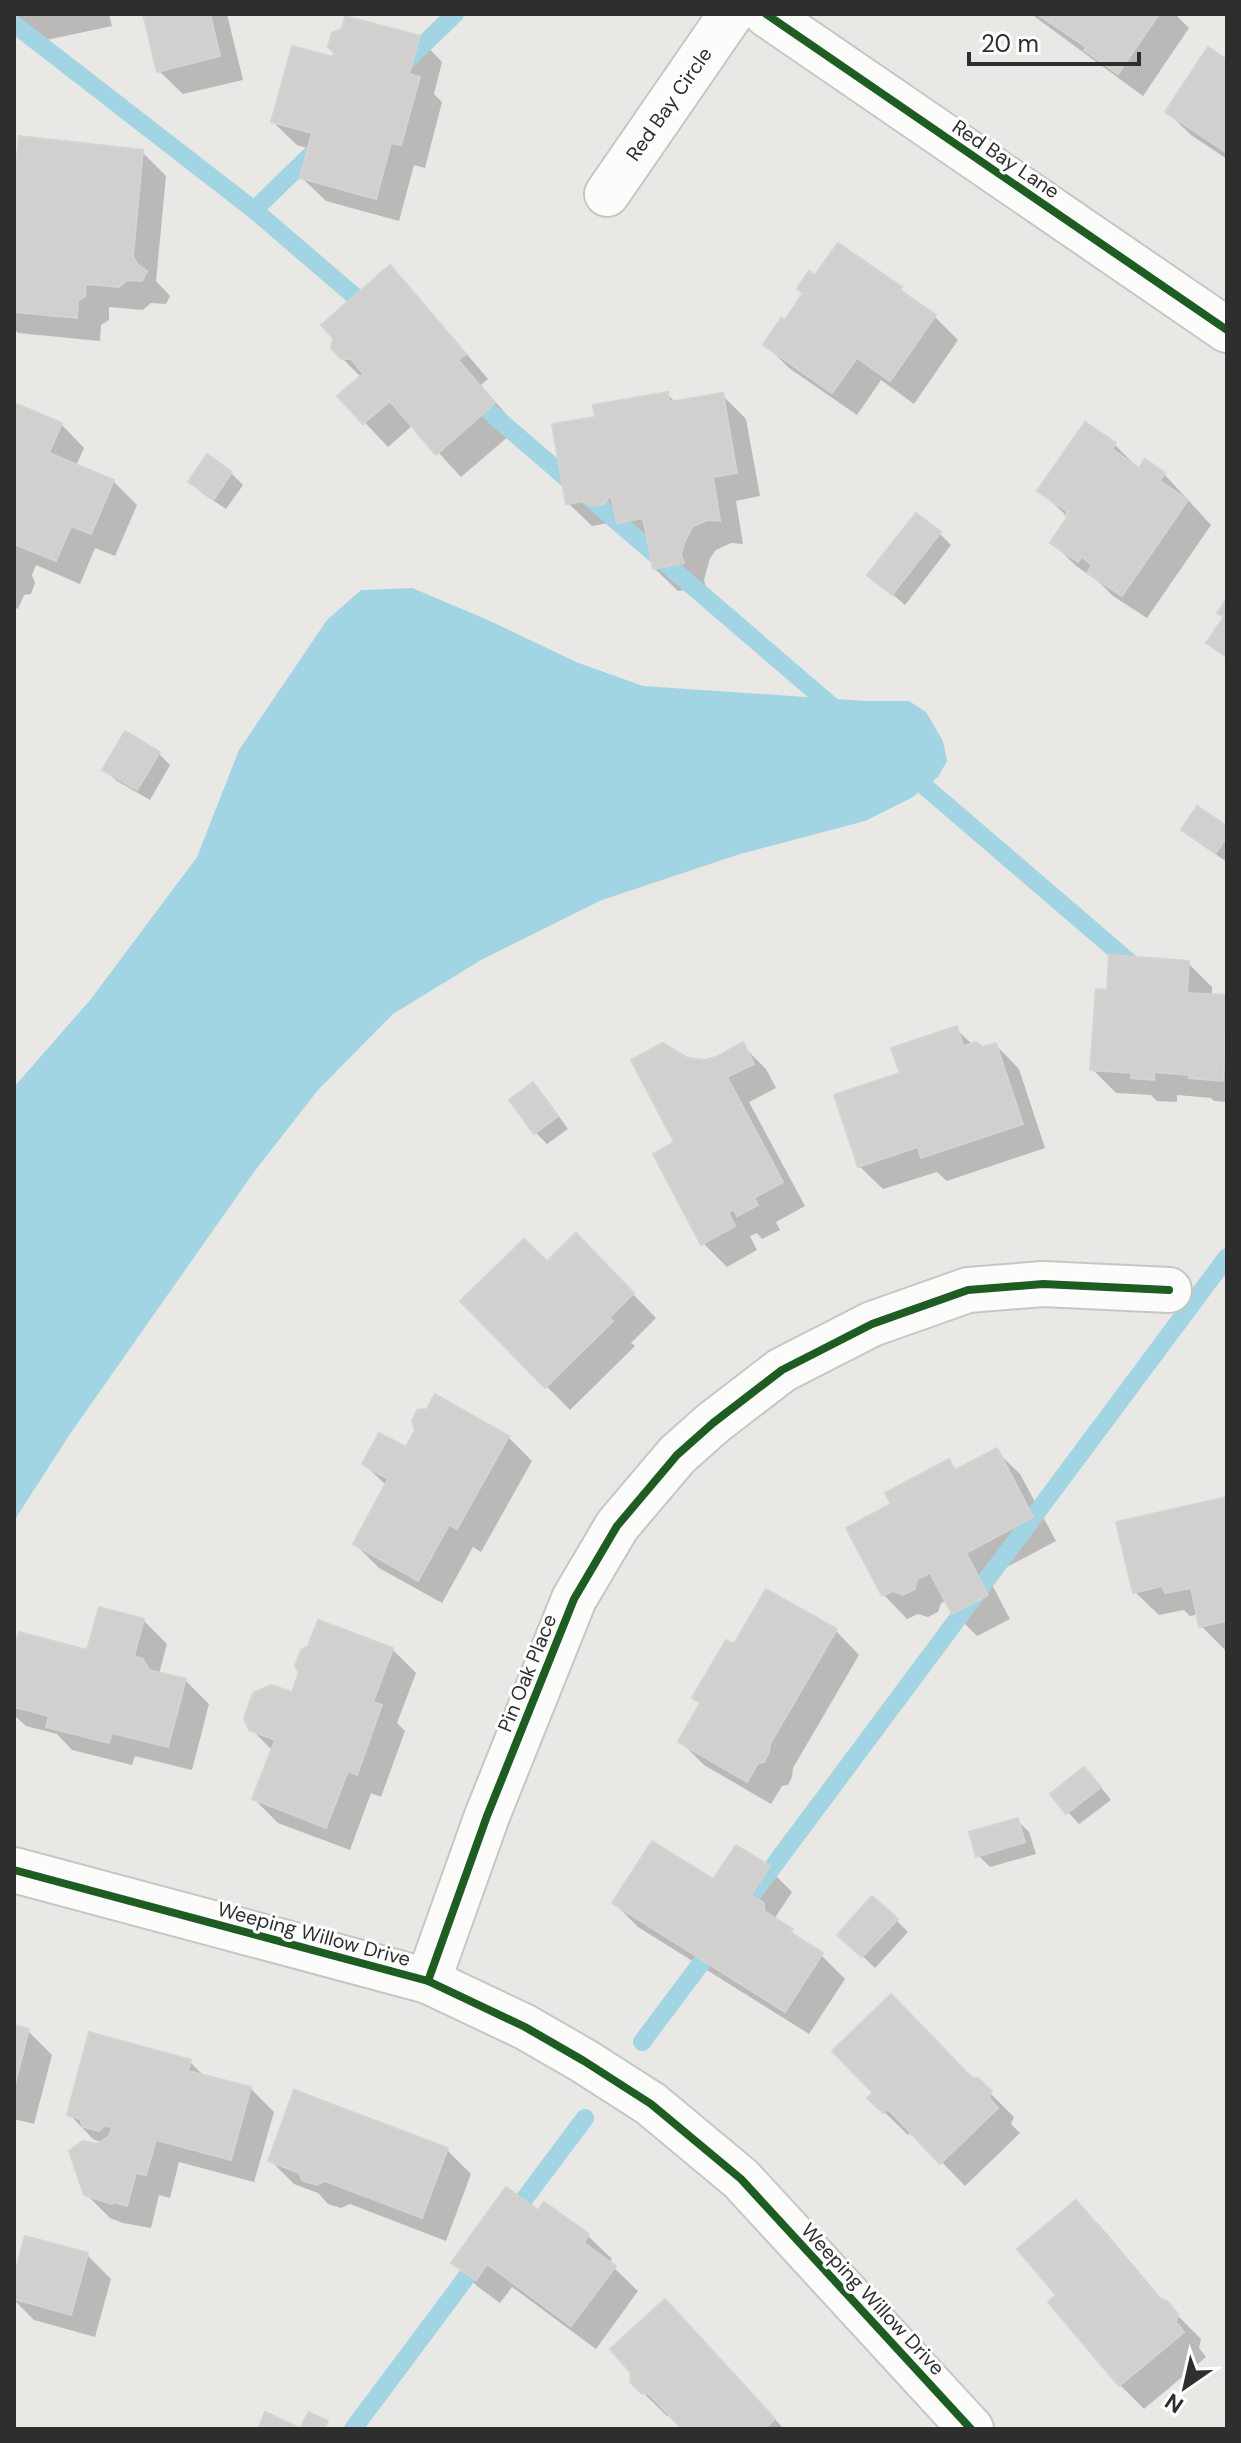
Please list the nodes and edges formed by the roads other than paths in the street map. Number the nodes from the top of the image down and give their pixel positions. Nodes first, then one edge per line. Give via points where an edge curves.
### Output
1 (731, 14) edge
2 (766, 14) edge
3 (607, 194) dead end
4 (1227, 330) edge
5 (1169, 1290) dead end
6 (14, 1870) edge
7 (428, 1981) junction
8 (971, 2429) edge

1 - 3 street, Red Bay Circle
2 - 4 street, Red Bay Lane
5 - 7 street, Pin Oak Place via 1043,1284 968,1290 872,1324 782,1370 677,1455 617,1526 574,1599
6 - 7 street, Weeping Willow Drive
7 - 8 street, Weeping Willow Drive via 584,2061 685,2132 741,2179

